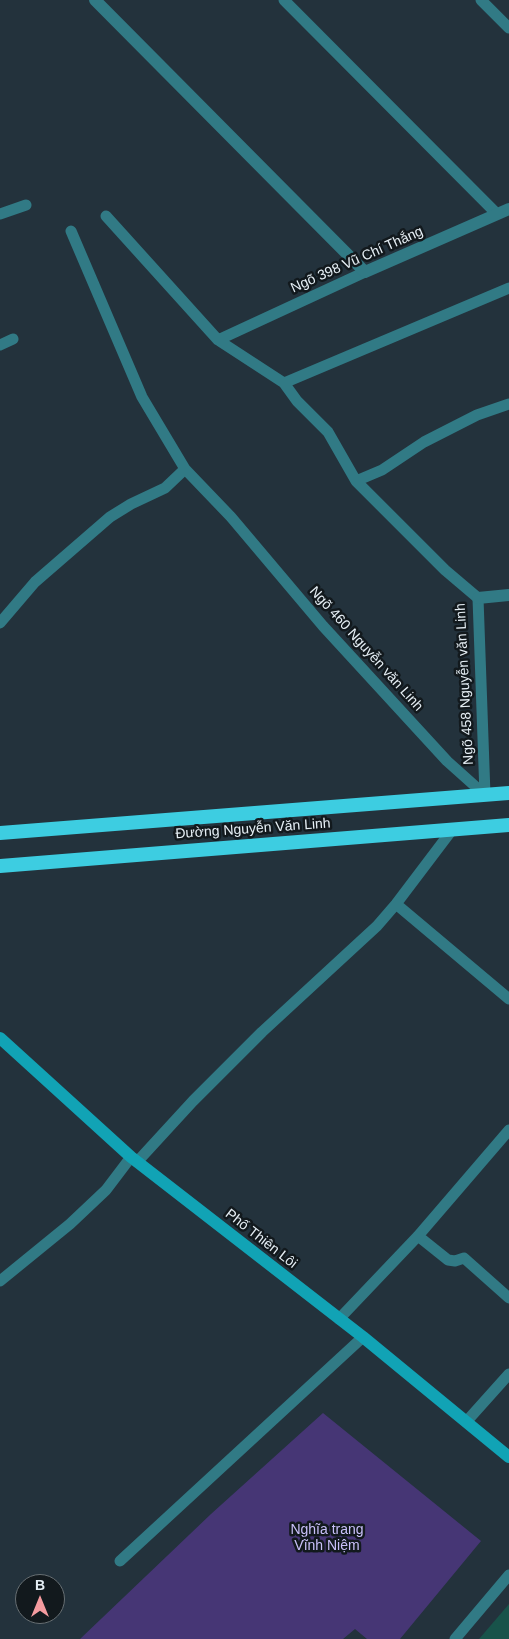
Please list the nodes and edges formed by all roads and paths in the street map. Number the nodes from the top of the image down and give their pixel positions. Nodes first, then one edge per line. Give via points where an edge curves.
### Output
1 (95, 0) edge
2 (284, 0) edge
3 (481, 0) edge
4 (509, 28) edge
5 (26, 205) dead end
6 (503, 212) edge
7 (0, 214) edge
8 (106, 216) dead end
9 (71, 231) dead end
10 (365, 272) junction
11 (509, 288) edge
12 (13, 339) dead end
13 (218, 340) junction
14 (0, 345) edge
15 (284, 383) junction
16 (509, 404) edge
17 (185, 469) junction
18 (356, 481) junction
19 (509, 595) edge
20 (478, 598) junction
21 (0, 622) edge
22 (509, 793) edge
23 (485, 795) junction
24 (509, 825) edge
25 (452, 830) junction
26 (0, 833) edge
27 (0, 866) edge
28 (396, 904) junction
29 (509, 999) edge
30 (0, 1038) edge
31 (509, 1130) edge
32 (134, 1160) junction
33 (418, 1236) junction
34 (0, 1281) edge
35 (509, 1298) edge
36 (339, 1318) junction
37 (362, 1337) junction
38 (509, 1374) edge
39 (466, 1422) junction
40 (509, 1457) edge
41 (120, 1560) dead end
42 (509, 1575) edge
43 (455, 1639) edge

1 - 10 street
2 - 6 lane
3 - 4 lane
5 - 7 lane
6 - 10 street, Ngõ 398 Vũ Chí Thắng
8 - 13 lane, Ngõ 458 Nguyễn văn Linh
9 - 17 lane, Ngõ 460 Nguyễn văn Linh via 142,397
10 - 13 lane, Ngõ 398 Vũ Chí Thắng
11 - 15 lane
12 - 14 lane
13 - 15 lane, Ngõ 458 Nguyễn văn Linh
15 - 18 lane, Ngõ 458 Nguyễn văn Linh via 328,432
16 - 18 lane via 477,415 424,442 382,470
17 - 21 lane via 165,488 110,517 35,582
17 - 23 lane, Ngõ 460 Nguyễn văn Linh via 231,517 323,626 447,760
18 - 20 lane, Ngõ 458 Nguyễn văn Linh via 445,570
19 - 20 street
20 - 23 lane, Ngõ 458 Nguyễn văn Linh
22 - 23 highway, Đường Nguyễn Văn Linh
23 - 26 highway, Đường Nguyễn Văn Linh
24 - 25 highway, Đường Nguyễn Văn Linh
25 - 27 highway, Đường Nguyễn Văn Linh
25 - 28 lane
28 - 29 lane
28 - 32 lane
30 - 32 main road, Phố Thiên Lôi
31 - 33 lane
32 - 34 lane via 70,1224
32 - 36 main road, Phố Thiên Lôi
33 - 35 lane via 448,1260 464,1258
33 - 36 lane
36 - 37 main road, Phố Thiên Lôi
37 - 39 main road, Phố Thiên Lôi
37 - 41 lane
38 - 39 lane
39 - 40 main road, Phố Thiên Lôi
42 - 43 lane

